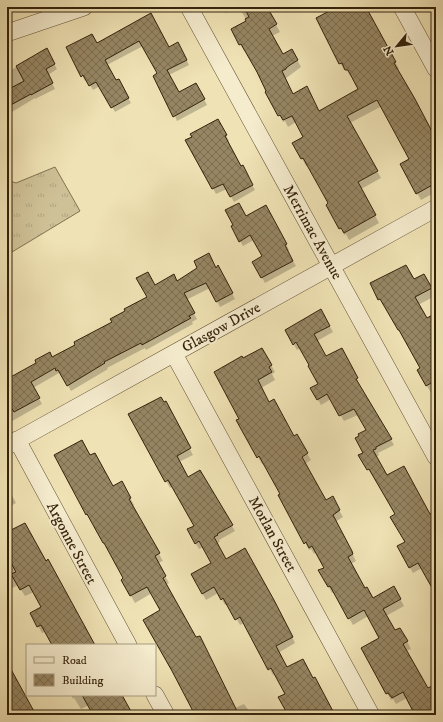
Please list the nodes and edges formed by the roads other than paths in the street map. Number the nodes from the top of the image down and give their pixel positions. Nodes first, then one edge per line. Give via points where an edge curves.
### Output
1 (84, 7) edge
2 (189, 7) edge
3 (402, 7) edge
4 (7, 33) edge
5 (436, 68) edge
6 (436, 208) edge
7 (332, 266) junction
8 (174, 354) junction
9 (12, 443) edge
10 (436, 457) edge
11 (127, 644) edge
12 (156, 696) edge
13 (166, 715) edge
14 (371, 715) edge

1 - 4 street
2 - 7 street, Merrimac Avenue
3 - 5 street
6 - 7 street, Glasgow Drive
7 - 8 street, Glasgow Drive
7 - 10 street, Merrimac Avenue
8 - 9 street, Glasgow Drive
8 - 14 street, Morlan Street
9 - 11 street, Argonne Street
12 - 13 street

